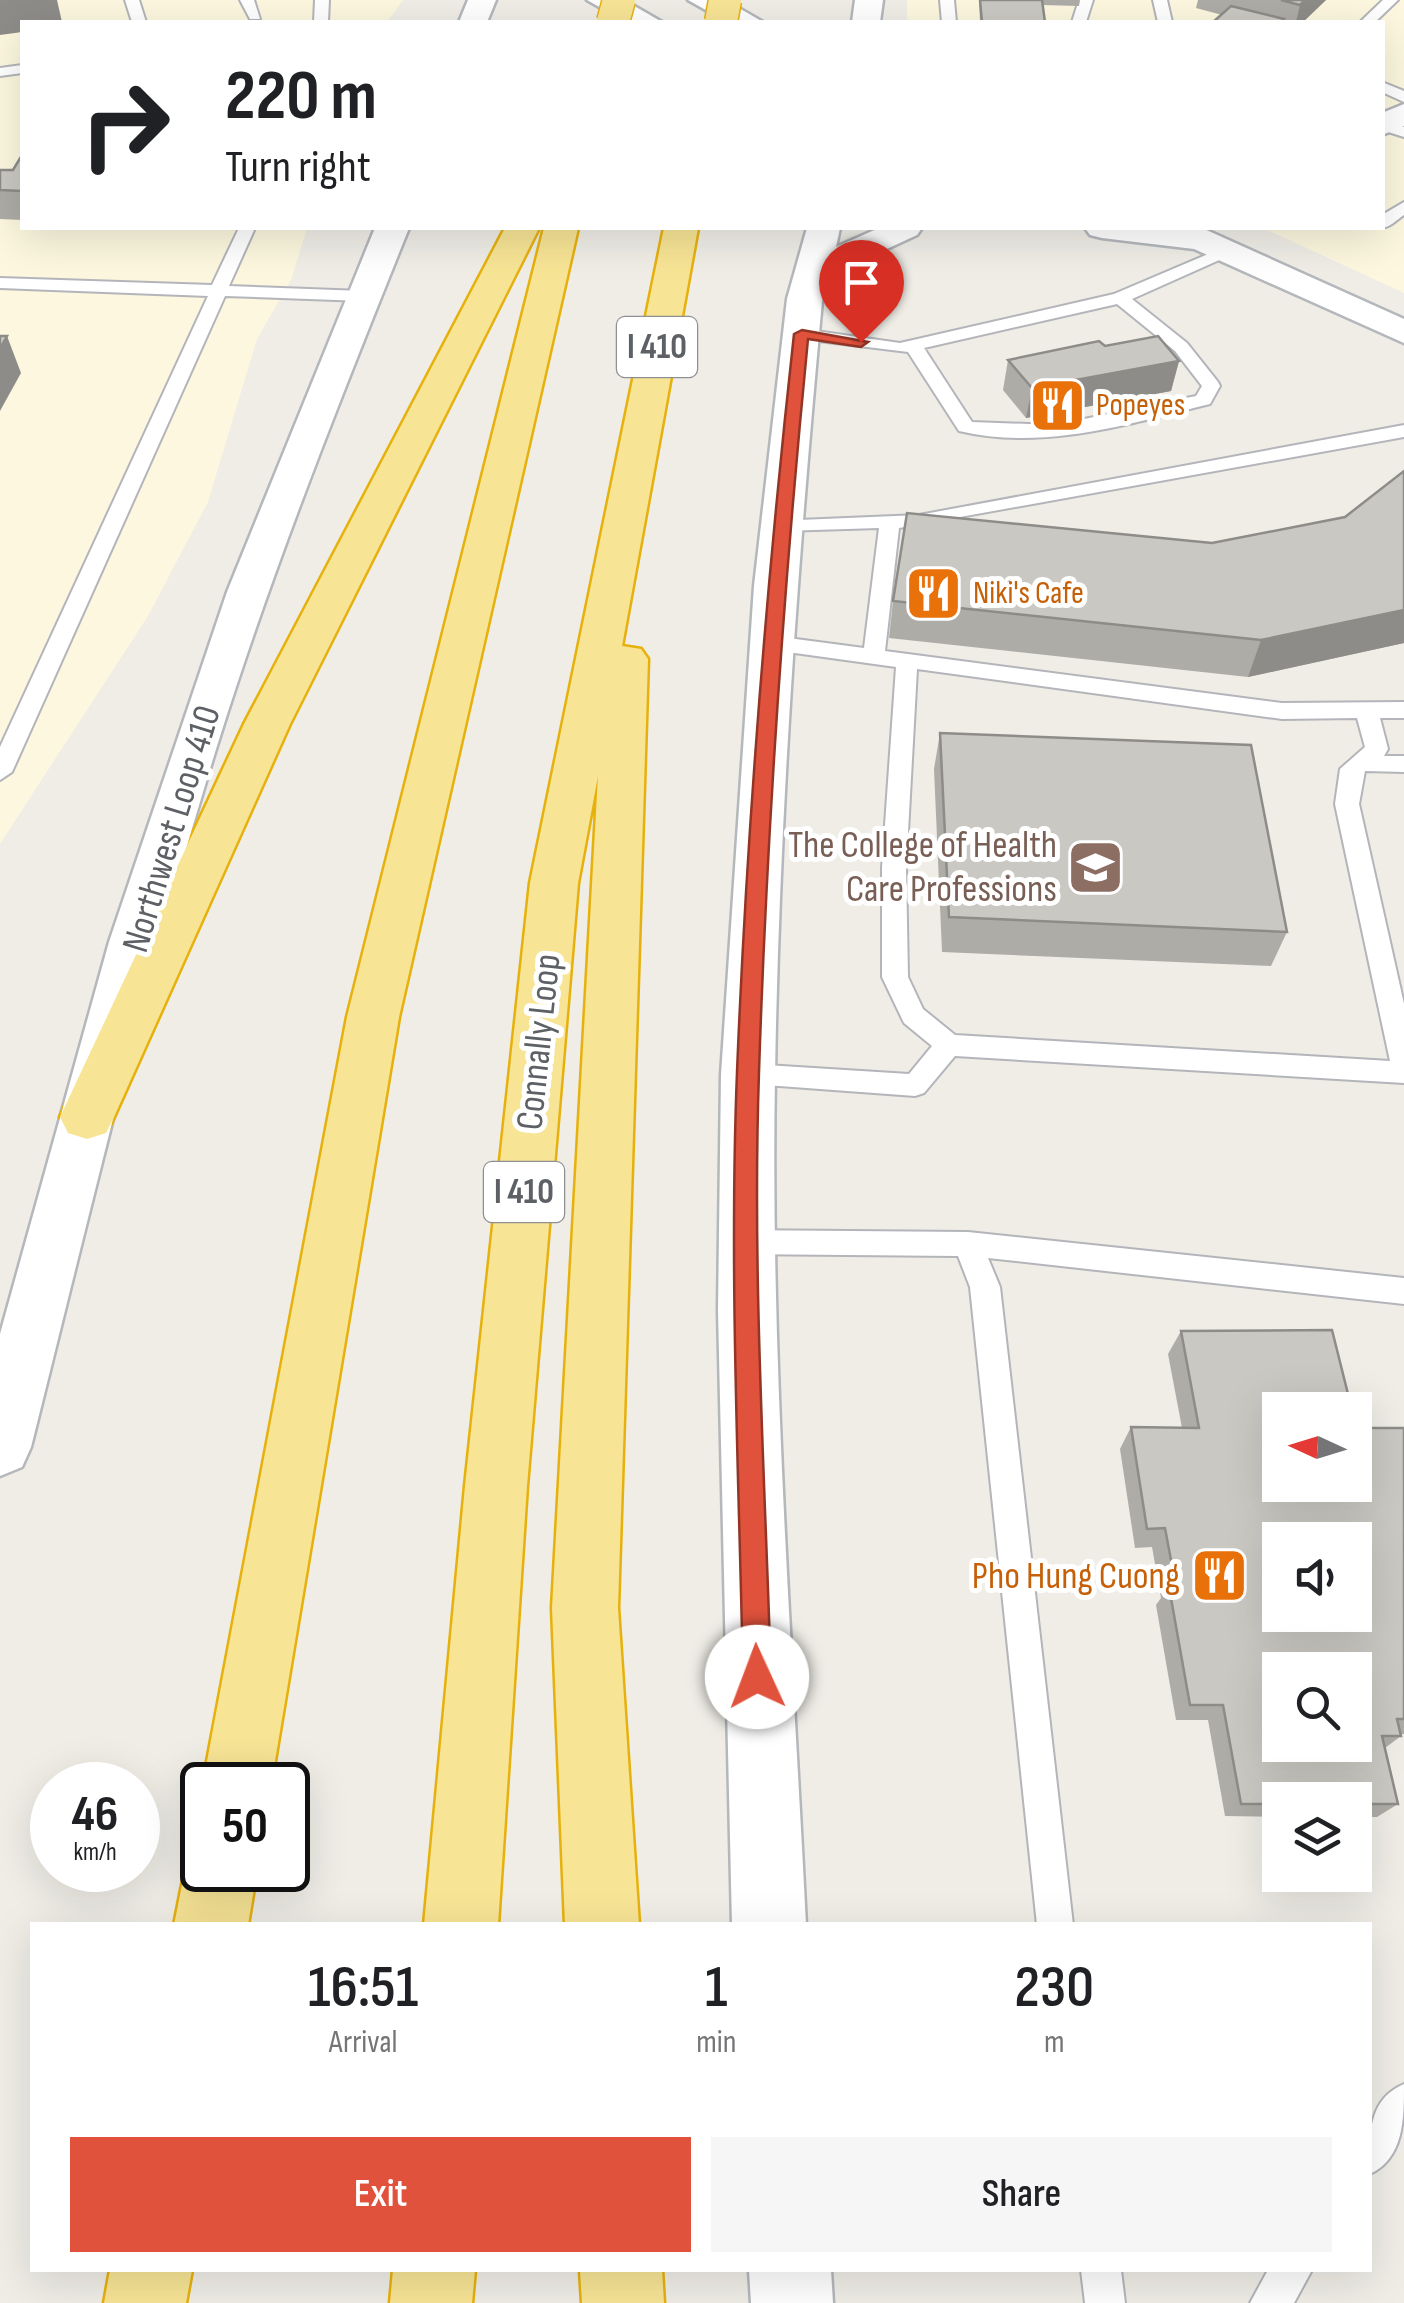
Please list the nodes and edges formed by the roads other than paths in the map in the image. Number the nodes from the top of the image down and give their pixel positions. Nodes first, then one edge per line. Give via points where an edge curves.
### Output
1 (247, 0) edge
2 (601, 0) edge
3 (702, 0) edge
4 (1391, 0) edge
5 (255, 16) dead end
6 (644, 20) edge
7 (745, 20) edge
8 (1369, 20) edge
9 (245, 230) edge
10 (391, 230) edge
11 (521, 230) edge
12 (561, 230) edge
13 (680, 230) edge
14 (824, 230) edge
15 (901, 230) edge
16 (1124, 230) edge
17 (1202, 237) edge
18 (0, 283) edge
19 (219, 291) junction
20 (364, 296) junction
21 (1120, 298) junction
22 (803, 317) junction
23 (1404, 332) edge
24 (914, 345) junction
25 (1404, 431) edge
26 (634, 466) junction
27 (890, 522) junction
28 (782, 525) junction
29 (772, 643) junction
30 (874, 656) junction
31 (907, 660) junction
32 (1404, 710) edge
33 (1366, 712) junction
34 (1360, 763) junction
35 (1404, 764) edge
36 (0, 772) edge
37 (949, 1044) junction
38 (1404, 1062) edge
39 (1404, 1072) edge
40 (748, 1074) junction
41 (86, 1118) junction
42 (747, 1242) junction
43 (968, 1244) junction
44 (1404, 1291) edge
45 (0, 1446) edge
46 (240, 1762) edge
47 (217, 1892) edge
48 (212, 1922) edge
49 (461, 1922) edge
50 (602, 1922) edge
51 (769, 1922) edge
52 (1055, 1922) edge
53 (1404, 2102) edge
54 (1372, 2151) edge
55 (151, 2272) edge
56 (434, 2272) edge
57 (621, 2272) edge
58 (790, 2272) edge
59 (1100, 2272) edge
60 (1291, 2272) edge
61 (145, 2303) edge
62 (431, 2303) edge
63 (623, 2303) edge
64 (792, 2303) edge
65 (1105, 2303) edge
66 (1270, 2303) edge

1 - 5 lane
2 - 6 main road
3 - 7 main road
4 - 8 lane
9 - 19 lane
10 - 20 main road, Northwest Loop 410
11 - 41 highway via 267,724
12 - 46 highway via 373,1017
13 - 26 highway, Connally Loop / I 410
14 - 22 main road
15 - 22 main road via 838,259
16 - 17 main road
17 - 21 lane
17 - 23 main road
18 - 19 lane
19 - 20 lane
19 - 36 lane
20 - 41 main road, Northwest Loop 410 via 228,646
21 - 24 lane
21 - 24 lane via 1181,347 1212,386 1203,400 1045,435 1002,435 966,427
22 - 24 lane via 900,348
22 - 28 main road
25 - 27 lane
26 - 49 highway, Connally Loop / I 410 via 554,883
26 - 50 highway via 585,1608
27 - 28 lane
27 - 30 lane
28 - 29 main road
29 - 30 lane
29 - 40 main road
30 - 31 lane
31 - 33 lane via 1282,711
31 - 37 lane via 894,868 895,977 913,1016
32 - 33 lane
33 - 34 lane via 1377,749
34 - 35 lane
34 - 38 lane via 1352,770 1347,804
37 - 39 lane
37 - 40 lane via 915,1085
40 - 42 main road
41 - 45 main road, Northwest Loop 410
42 - 43 lane
42 - 51 main road
43 - 44 lane
43 - 52 lane via 985,1286
47 - 48 highway
53 - 54 lane
55 - 61 highway
56 - 62 highway
57 - 63 highway
58 - 64 main road
59 - 65 lane
60 - 66 lane

